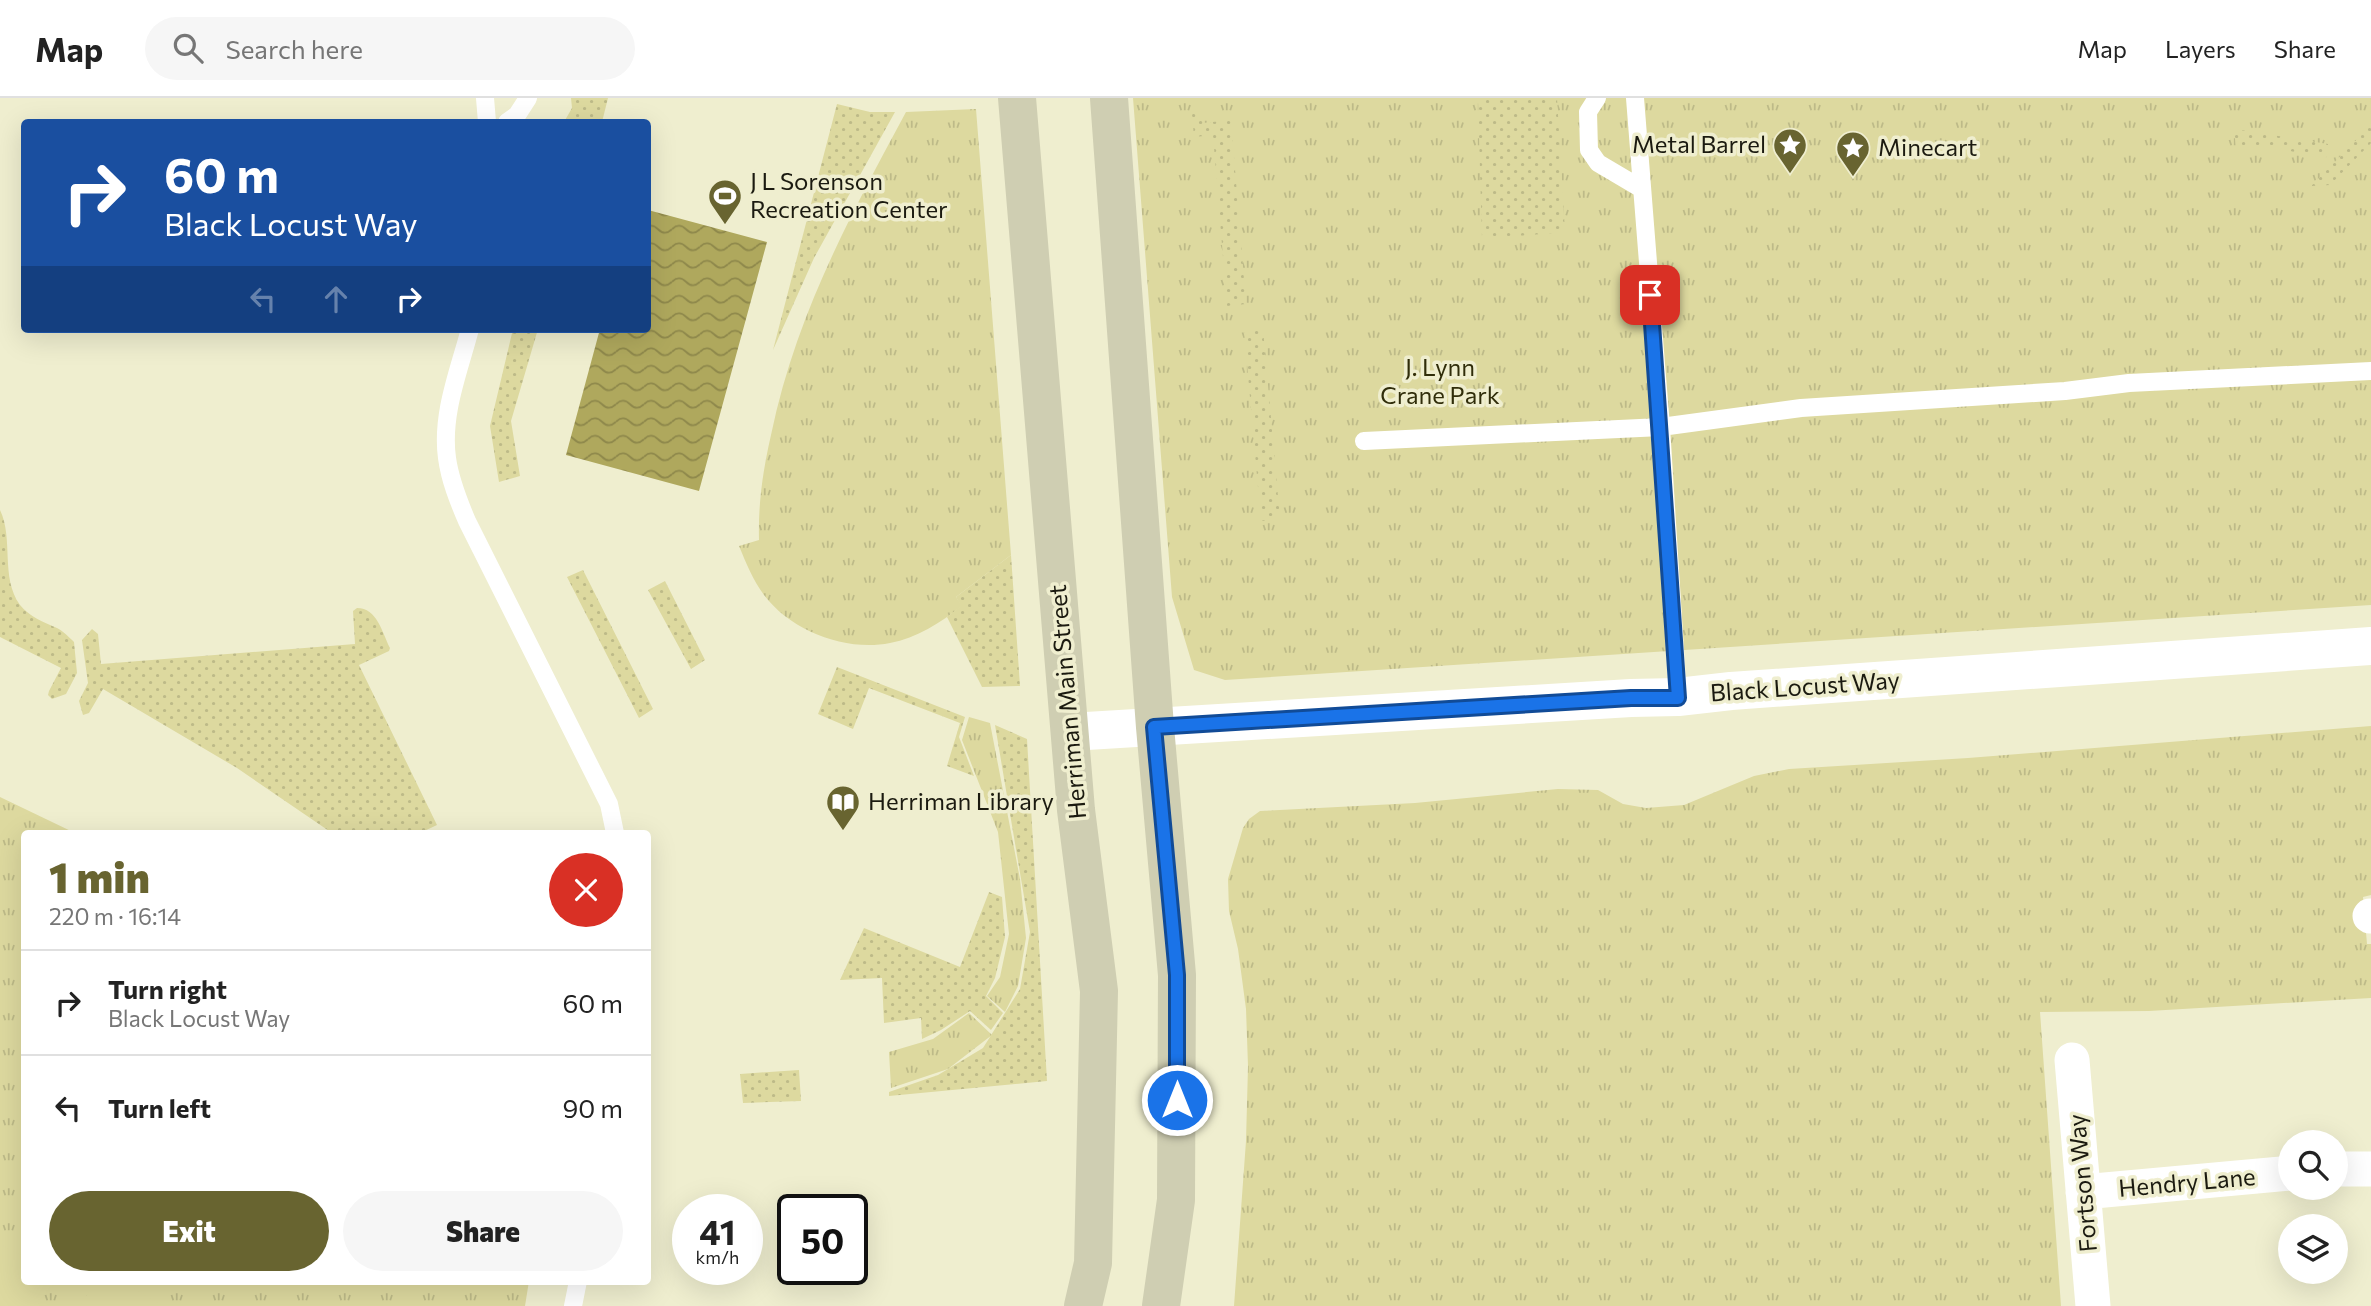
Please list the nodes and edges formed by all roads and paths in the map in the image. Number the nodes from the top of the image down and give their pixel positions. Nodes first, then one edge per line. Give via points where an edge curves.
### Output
1 (485, 98) edge
2 (528, 98) edge
3 (1017, 98) edge
4 (1110, 98) edge
5 (1597, 98) edge
6 (1635, 98) edge
7 (487, 119) edge
8 (511, 119) edge
9 (1642, 189) junction
10 (469, 333) edge
11 (2371, 371) edge
12 (1661, 427) junction
13 (1364, 441) dead end
14 (2371, 646) edge
15 (1678, 698) junction
16 (1154, 727) junction
17 (1070, 732) junction
18 (614, 830) edge
19 (2073, 1060) dead end
20 (2348, 1169) edge
21 (2371, 1169) edge
22 (2278, 1174) edge
23 (2083, 1192) junction
24 (577, 1285) edge
25 (573, 1306) edge
26 (1083, 1306) edge
27 (1161, 1306) edge
28 (2093, 1306) edge

1 - 7 lane
2 - 8 lane
3 - 17 main road, Herriman Main Street
4 - 16 main road
5 - 9 lane via 1588,112 1589,150 1598,163
6 - 9 lane
9 - 12 lane
10 - 18 lane via 447,426 454,488 609,804
11 - 12 lane via 2129,383 1801,408
12 - 13 lane
12 - 15 lane
14 - 15 street, Black Locust Way
15 - 16 street, Black Locust Way
16 - 17 street, Black Locust Way
16 - 27 main road via 1177,975 1176,1200
17 - 26 main road, Herriman Main Street via 1099,991 1093,1262
19 - 23 street, Fortson Way
20 - 21 street
22 - 23 street, Hendry Lane
23 - 28 street, Fortson Way
24 - 25 lane

